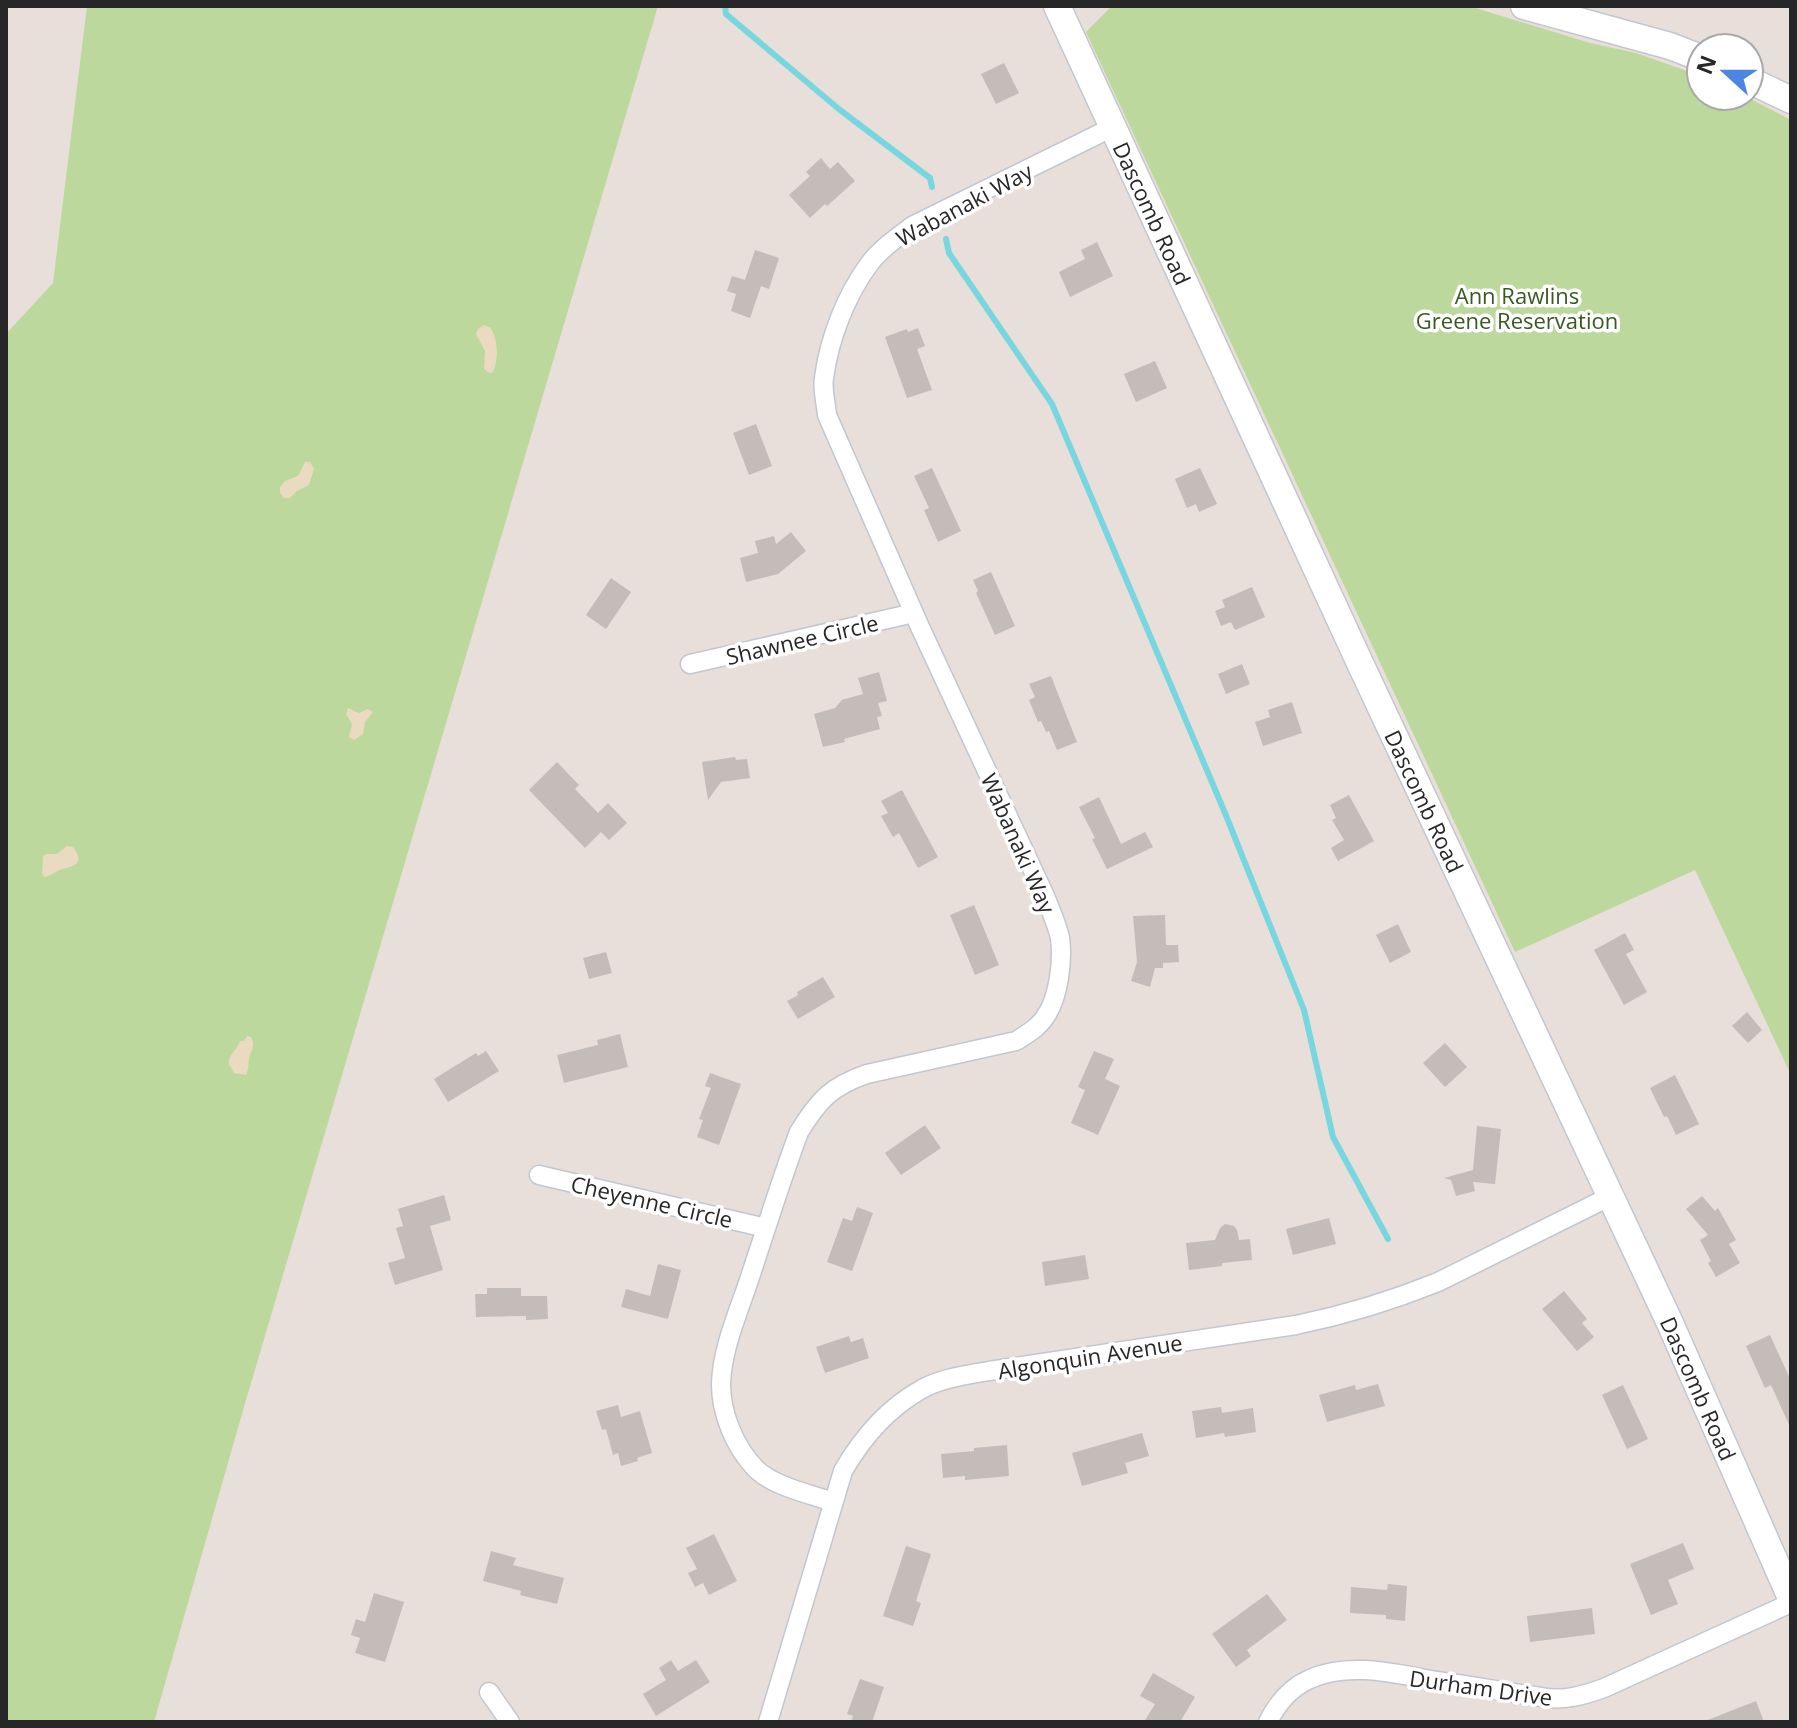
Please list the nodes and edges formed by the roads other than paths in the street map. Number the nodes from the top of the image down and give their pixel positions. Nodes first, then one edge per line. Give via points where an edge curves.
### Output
1 (1057, 6) edge
2 (1524, 6) edge
3 (1685, 52) edge
4 (1765, 88) edge
5 (1791, 100) edge
6 (1113, 127) junction
7 (914, 613) junction
8 (690, 664) dead end
9 (539, 1175) dead end
10 (1611, 1196) junction
11 (766, 1228) junction
12 (833, 1502) junction
13 (1791, 1600) edge
14 (489, 1692) dead end
15 (510, 1722) edge
16 (768, 1722) edge
17 (1268, 1722) edge

1 - 6 main road, Dascomb Road
2 - 3 main road
4 - 5 main road
6 - 7 street, Wabanaki Way via 912,226 871,261 843,310 823,381 827,415
6 - 10 main road, Dascomb Road
7 - 8 street, Shawnee Circle
7 - 11 street, Wabanaki Way via 1055,922 1061,963 1055,994 1047,1015 1016,1041 867,1074 833,1089 799,1132
9 - 11 street, Cheyenne Circle
10 - 12 street, Algonquin Avenue via 1438,1282 1338,1317 989,1371 924,1388 882,1419 857,1447
10 - 13 main road, Dascomb Road
11 - 12 street, Wabanaki Way via 728,1344 721,1383 724,1406 742,1452 757,1471
12 - 16 street, Algonquin Avenue
13 - 17 street, Durham Drive via 1573,1698 1383,1672 1334,1671 1295,1687
14 - 15 street

